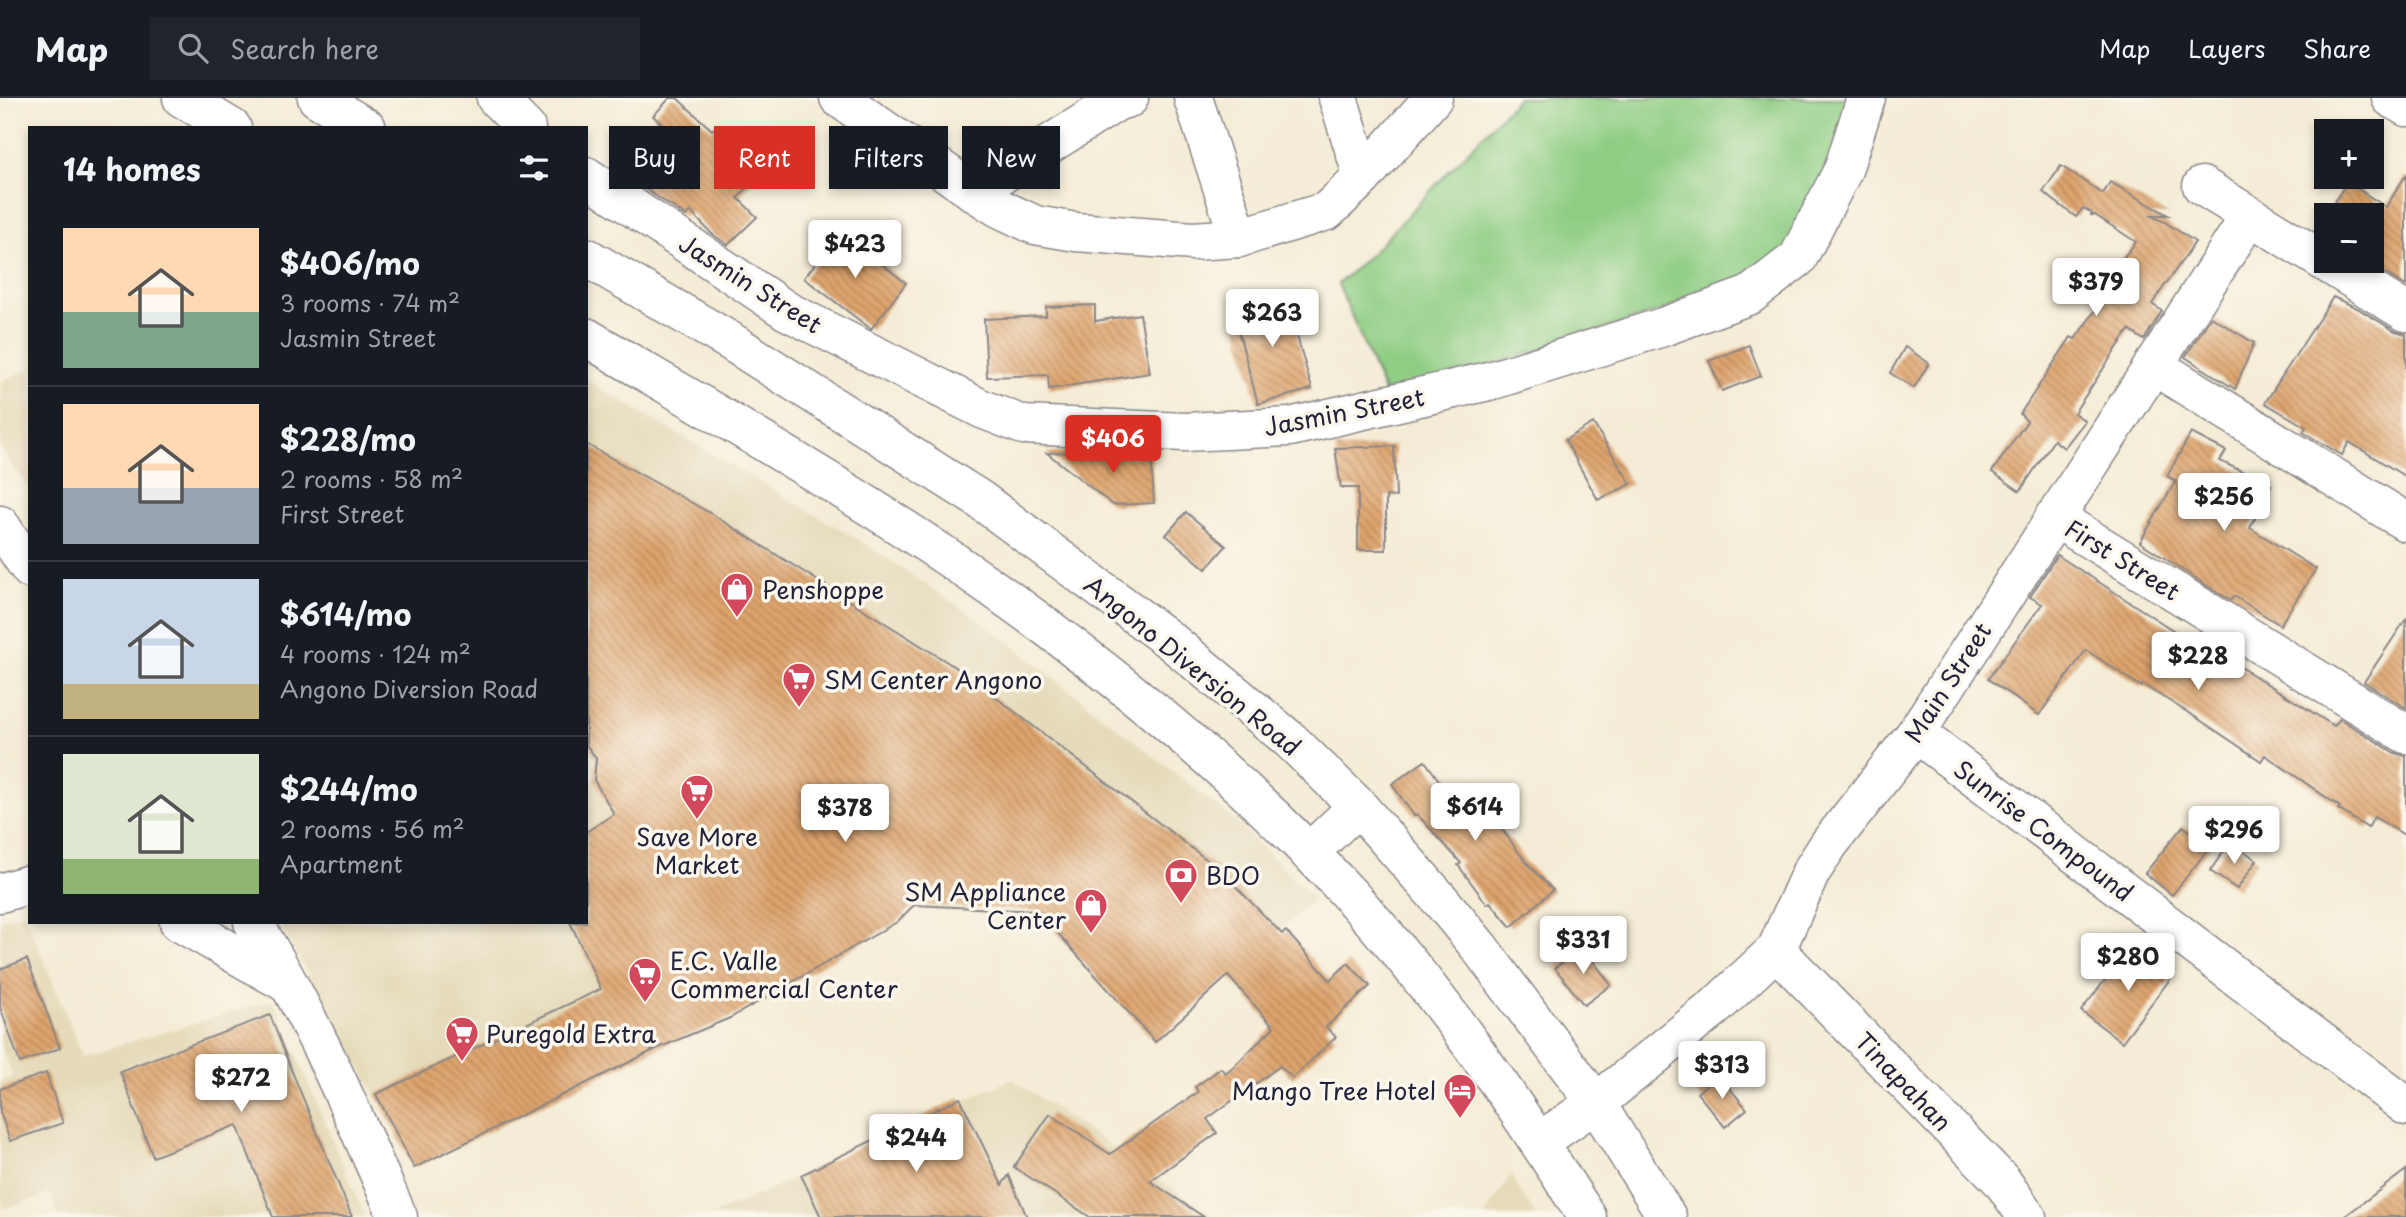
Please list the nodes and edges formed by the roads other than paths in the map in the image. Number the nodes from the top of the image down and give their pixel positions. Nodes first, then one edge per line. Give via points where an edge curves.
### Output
1 (182, 98) edge
2 (317, 98) edge
3 (496, 98) edge
4 (839, 98) edge
5 (1129, 98) edge
6 (1193, 98) edge
7 (1338, 98) edge
8 (1433, 98) edge
9 (1866, 98) edge
10 (2391, 98) edge
11 (2406, 107) edge
12 (229, 126) edge
13 (364, 126) edge
14 (524, 126) edge
15 (588, 177) edge
16 (1363, 177) junction
17 (2202, 186) dead end
18 (974, 192) junction
19 (2250, 216) junction
20 (1239, 238) junction
21 (588, 258) edge
22 (2406, 312) edge
23 (588, 338) edge
24 (2152, 365) junction
25 (2054, 517) junction
26 (2406, 522) edge
27 (0, 525) edge
28 (28, 566) edge
29 (1916, 733) junction
30 (2406, 734) edge
31 (1358, 806) junction
32 (1309, 853) junction
33 (28, 885) edge
34 (0, 892) edge
35 (183, 924) edge
36 (254, 924) edge
37 (1776, 950) junction
38 (288, 984) junction
39 (1596, 1103) junction
40 (2406, 1106) edge
41 (1539, 1142) junction
42 (398, 1217) edge
43 (1587, 1217) edge
44 (1667, 1217) edge
45 (2027, 1217) edge

1 - 12 street
2 - 13 street
3 - 14 street
4 - 18 street
5 - 18 street
6 - 20 street
7 - 16 street
8 - 16 street
9 - 15 street, Jasmin Street via 1843,170 1798,258 1750,295 1493,380 1290,427 1185,432 1023,425 786,311
10 - 11 street
16 - 20 street via 1327,211
17 - 19 street
18 - 20 street via 1035,225 1193,241
19 - 22 street
19 - 24 street, Main Street
21 - 31 street, Angono Diversion Road via 730,341 979,499 1172,642 1290,740
23 - 32 street via 885,517 1011,601 1110,675 1224,771
24 - 25 street, Main Street
24 - 26 street
25 - 29 street, Main Street
25 - 30 street, First Street
27 - 28 street
29 - 37 street, Main Street via 1829,844 1811,872
29 - 40 street, Sunrise Compound
31 - 32 street
31 - 39 street, Angono Diversion Road via 1457,920
32 - 41 street via 1404,957
33 - 34 street
35 - 38 street
36 - 38 street
37 - 39 street, Main Street via 1715,1007
37 - 45 street, Tinapahan via 2002,1181
38 - 42 street
39 - 41 street, Main Street
39 - 44 street, Angono Diversion Road
41 - 43 street

